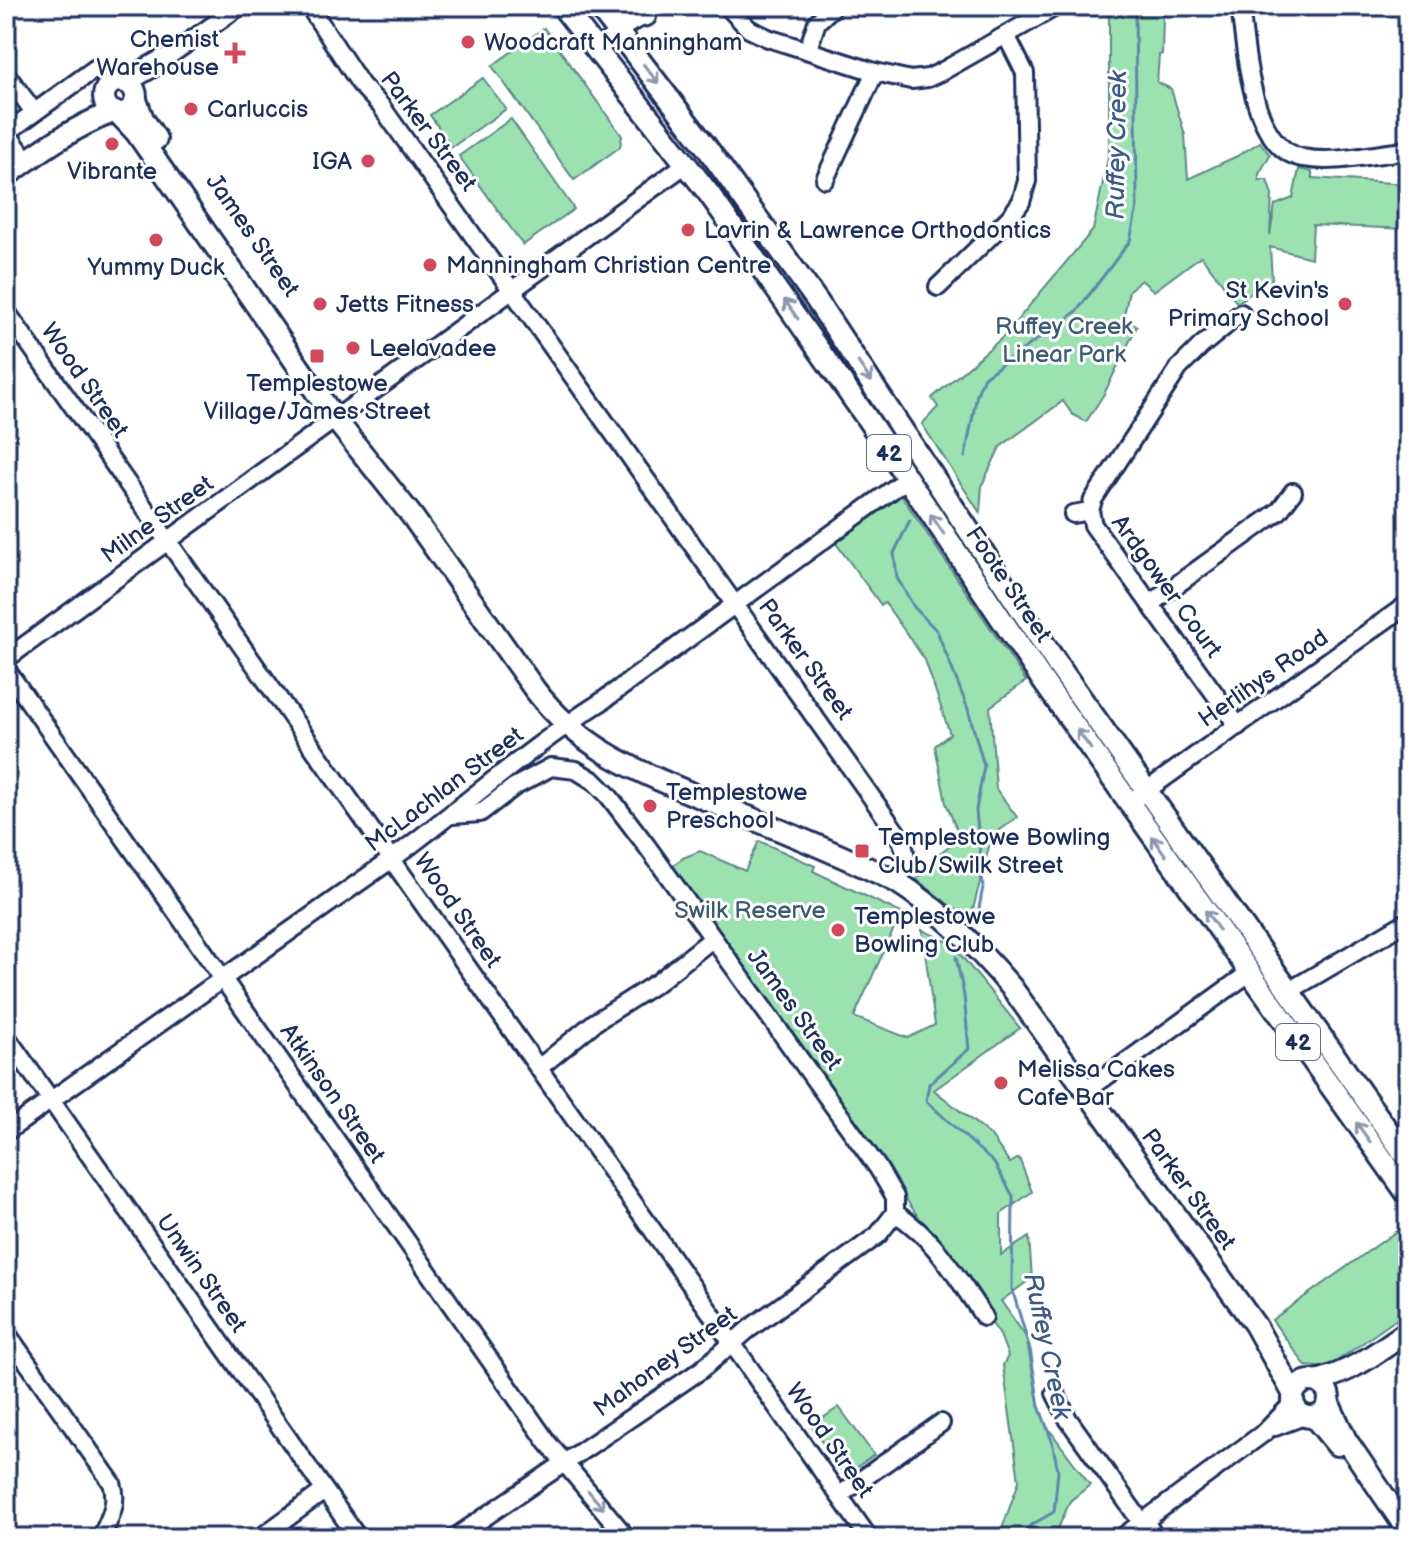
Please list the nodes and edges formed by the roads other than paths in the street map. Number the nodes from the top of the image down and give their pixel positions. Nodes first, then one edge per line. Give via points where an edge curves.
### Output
1 (240, 6) edge
2 (309, 6) edge
3 (562, 6) edge
4 (598, 6) edge
5 (662, 6) edge
6 (727, 6) edge
7 (834, 6) edge
8 (1057, 6) edge
9 (1240, 6) edge
10 (1006, 35) junction
11 (624, 39) junction
12 (808, 49) junction
13 (597, 50) junction
14 (163, 60) joint
15 (96, 68) dead end
16 (875, 72) junction
17 (6, 74) edge
18 (132, 92) junction
19 (112, 106) junction
20 (34, 112) junction
21 (6, 133) edge
22 (707, 148) junction
23 (1408, 148) edge
24 (27, 161) junction
25 (686, 164) junction
26 (6, 176) edge
27 (175, 179) junction
28 (825, 179) dead end
29 (938, 287) dead end
30 (513, 289) junction
31 (6, 311) edge
32 (1241, 313) dead end
33 (340, 415) junction
34 (926, 466) junction
35 (907, 479) junction
36 (1293, 492) dead end
37 (169, 540) junction
38 (1150, 604) junction
39 (1408, 604) edge
40 (735, 605) junction
41 (6, 659) edge
42 (6, 669) edge
43 (566, 726) junction
44 (1238, 726) junction
45 (1146, 791) junction
46 (1129, 803) junction
47 (452, 815) junction
48 (392, 859) junction
49 (897, 882) junction
50 (1408, 921) edge
51 (712, 939) junction
52 (1249, 973) junction
53 (224, 979) junction
54 (1289, 991) junction
55 (6, 1036) edge
56 (540, 1067) junction
57 (1086, 1091) junction
58 (52, 1101) junction
59 (6, 1132) edge
60 (1408, 1159) edge
61 (1408, 1195) edge
62 (895, 1213) junction
63 (984, 1317) dead end
64 (1255, 1325) junction
65 (1408, 1331) edge
66 (6, 1332) edge
67 (733, 1344) junction
68 (1365, 1361) junction
69 (1314, 1381) junction
70 (1055, 1393) dead end
71 (1310, 1405) junction
72 (941, 1423) dead end
73 (564, 1462) junction
74 (324, 1491) junction
75 (840, 1495) junction
76 (1143, 1527) edge
77 (1408, 1531) edge
78 (101, 1538) edge
79 (260, 1538) edge
80 (358, 1538) edge
81 (454, 1538) edge
82 (627, 1538) edge
83 (869, 1538) edge
84 (1121, 1538) edge
85 (1155, 1538) edge
86 (1400, 1538) edge

1 - 14 street
2 - 30 street, Parker Street via 361,85
3 - 13 main road, Foote Street / 42
4 - 11 main road, Foote Street / 42
5 - 11 street via 642,17
6 - 12 street via 749,29
7 - 12 street via 817,22
8 - 10 street
9 - 23 street via 1258,111 1289,154 1323,160
10 - 16 street via 928,78
10 - 29 street via 1025,73 1027,181 1010,217
11 - 13 street
11 -> 22 main road, Foote Street / 42
12 - 16 street
13 - 25 main road, Foote Street / 42
14 - 18 main road
15 - 20 street
16 - 28 street
17 - 20 street
18 - 19 main road via 128,112
18 - 19 main road via 109,85
18 - 27 main road, James Street
19 - 24 main road
19 - 27 main road, James Street
20 - 21 street
21 - 24 street
22 - 25 main road
22 -> 34 main road, Foote Street / 42
24 - 26 main road
25 - 30 street, Milne Street
35 -> 25 main road, Foote Street / 42
27 - 33 main road, James Street
30 - 33 street, Milne Street
30 - 40 street, Parker Street
31 - 37 street, Wood Street
32 - 38 street, Ardgower Court via 1170,380 1082,512
33 - 37 street, Milne Street
33 - 43 main road, James Street
34 - 35 main road
34 - 45 main road, Foote Street / 42
35 - 40 street, McLachlan Street
46 -> 35 main road, Foote Street / 42
36 - 38 street via 1279,511
37 - 41 street, Milne Street
37 - 48 street, Wood Street
38 - 44 street, Ardgower Court
39 - 44 street, Herlihys Road
40 - 43 street, McLachlan Street
40 - 49 street, Parker Street via 899,836 906,867
42 - 53 street, Atkinson Street
43 - 47 street, McLachlan Street
43 - 49 main road, James Street via 639,772
44 - 45 street, Herlihys Road
45 - 46 street, Herlihys Road
45 - 54 main road, Foote Street / 42
52 -> 46 main road, Foote Street / 42
47 - 48 street, McLachlan Street
47 - 51 street, James Street via 477,814 551,767 581,772 608,795
48 - 53 street, McLachlan Street
48 - 56 street, Wood Street
49 - 57 main road, Parker Street via 980,950
50 - 54 street
51 - 56 street
51 - 62 street, James Street via 890,1185
52 - 57 street
61 -> 52 main road, Foote Street / 42
53 - 58 street, McLachlan Street
53 - 73 street, Atkinson Street
54 - 60 main road, Foote Street / 42
55 - 58 street, Unwin Street
56 - 67 street, Wood Street
57 - 64 main road, Parker Street
58 - 59 street, McLachlan Street
58 - 74 street, Unwin Street
62 - 63 street via 936,1247
62 - 67 street, Mahoney Street via 878,1235
64 - 69 main road, Parker Street
64 - 71 main road, Parker Street
65 - 68 main road
66 - 78 street via 112,1483 114,1508
67 - 73 street, Mahoney Street
67 - 75 street, Wood Street
68 - 69 main road
68 - 71 main road
69 - 71 main road via 1301,1384
70 - 76 street
71 - 76 street via 1265,1432
71 - 77 main road, Parker Street via 1346,1440
71 - 86 main road, Parker Street
72 - 75 street
73 - 81 street, Mahoney Street
73 -> 82 street, Atkinson Street
74 - 79 street
74 - 80 street, Unwin Street
75 - 83 street, Wood Street
76 - 84 street
76 - 85 street

